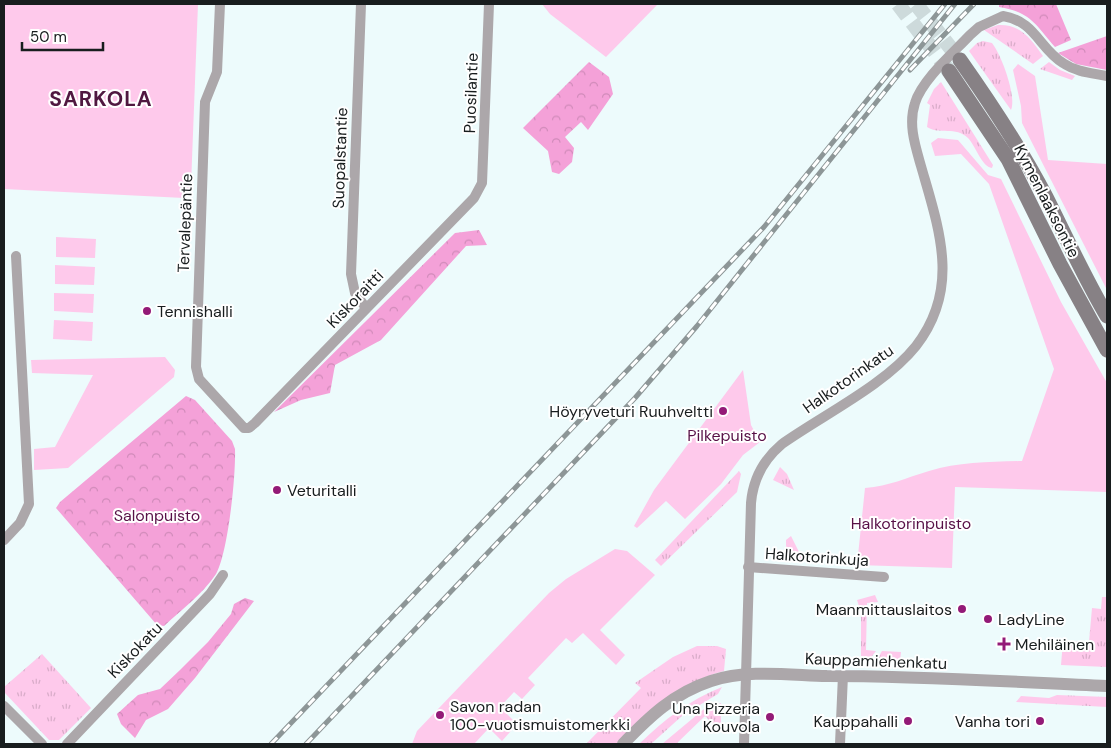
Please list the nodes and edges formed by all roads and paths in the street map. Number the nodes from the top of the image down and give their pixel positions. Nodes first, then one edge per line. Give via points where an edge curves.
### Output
1 (220, 4) edge
2 (361, 4) edge
3 (489, 4) edge
4 (1107, 76) edge
5 (482, 183) joint
6 (16, 256) dead end
7 (366, 308) junction
8 (1107, 316) edge
9 (1107, 350) edge
10 (244, 428) joint
11 (4, 540) edge
12 (748, 567) junction
13 (223, 575) dead end
14 (884, 577) dead end
15 (746, 675) junction
16 (843, 675) junction
17 (1107, 686) edge
18 (4, 706) edge
19 (42, 744) edge
20 (67, 744) edge
21 (623, 744) edge
22 (744, 744) edge
23 (840, 744) edge

1 - 10 street, Tervalepäntie via 217,72 205,102 196,367 199,379
2 - 7 street, Suopalstantie via 351,274 354,293
3 - 5 street, Puosilantie
4 - 12 street, Halkotorinkatu via 1062,63 1022,22 1003,16 979,27 917,96 912,123 943,252 943,281 937,306 921,338 900,364 786,441 767,459 752,494
5 - 7 street, Kiskoraitti via 474,198
6 - 11 street via 29,488 26,515
7 - 10 street, Kiskoraitti via 250,428
8 - 9 main road, Kymenlaaksontie via 1021,152 992,105 954,66 1008,159
12 - 14 street, Halkotorinkuja
12 - 15 street, Halkotorinkatu
13 - 20 street, Kiskokatu via 210,594
15 - 16 street, Kauppamiehenkatu
15 - 21 street, Kauppamiehenkatu via 712,680 694,687 652,714
15 - 22 street, Halkotorinkatu
16 - 17 street, Kauppamiehenkatu
16 - 23 street
18 - 19 street

